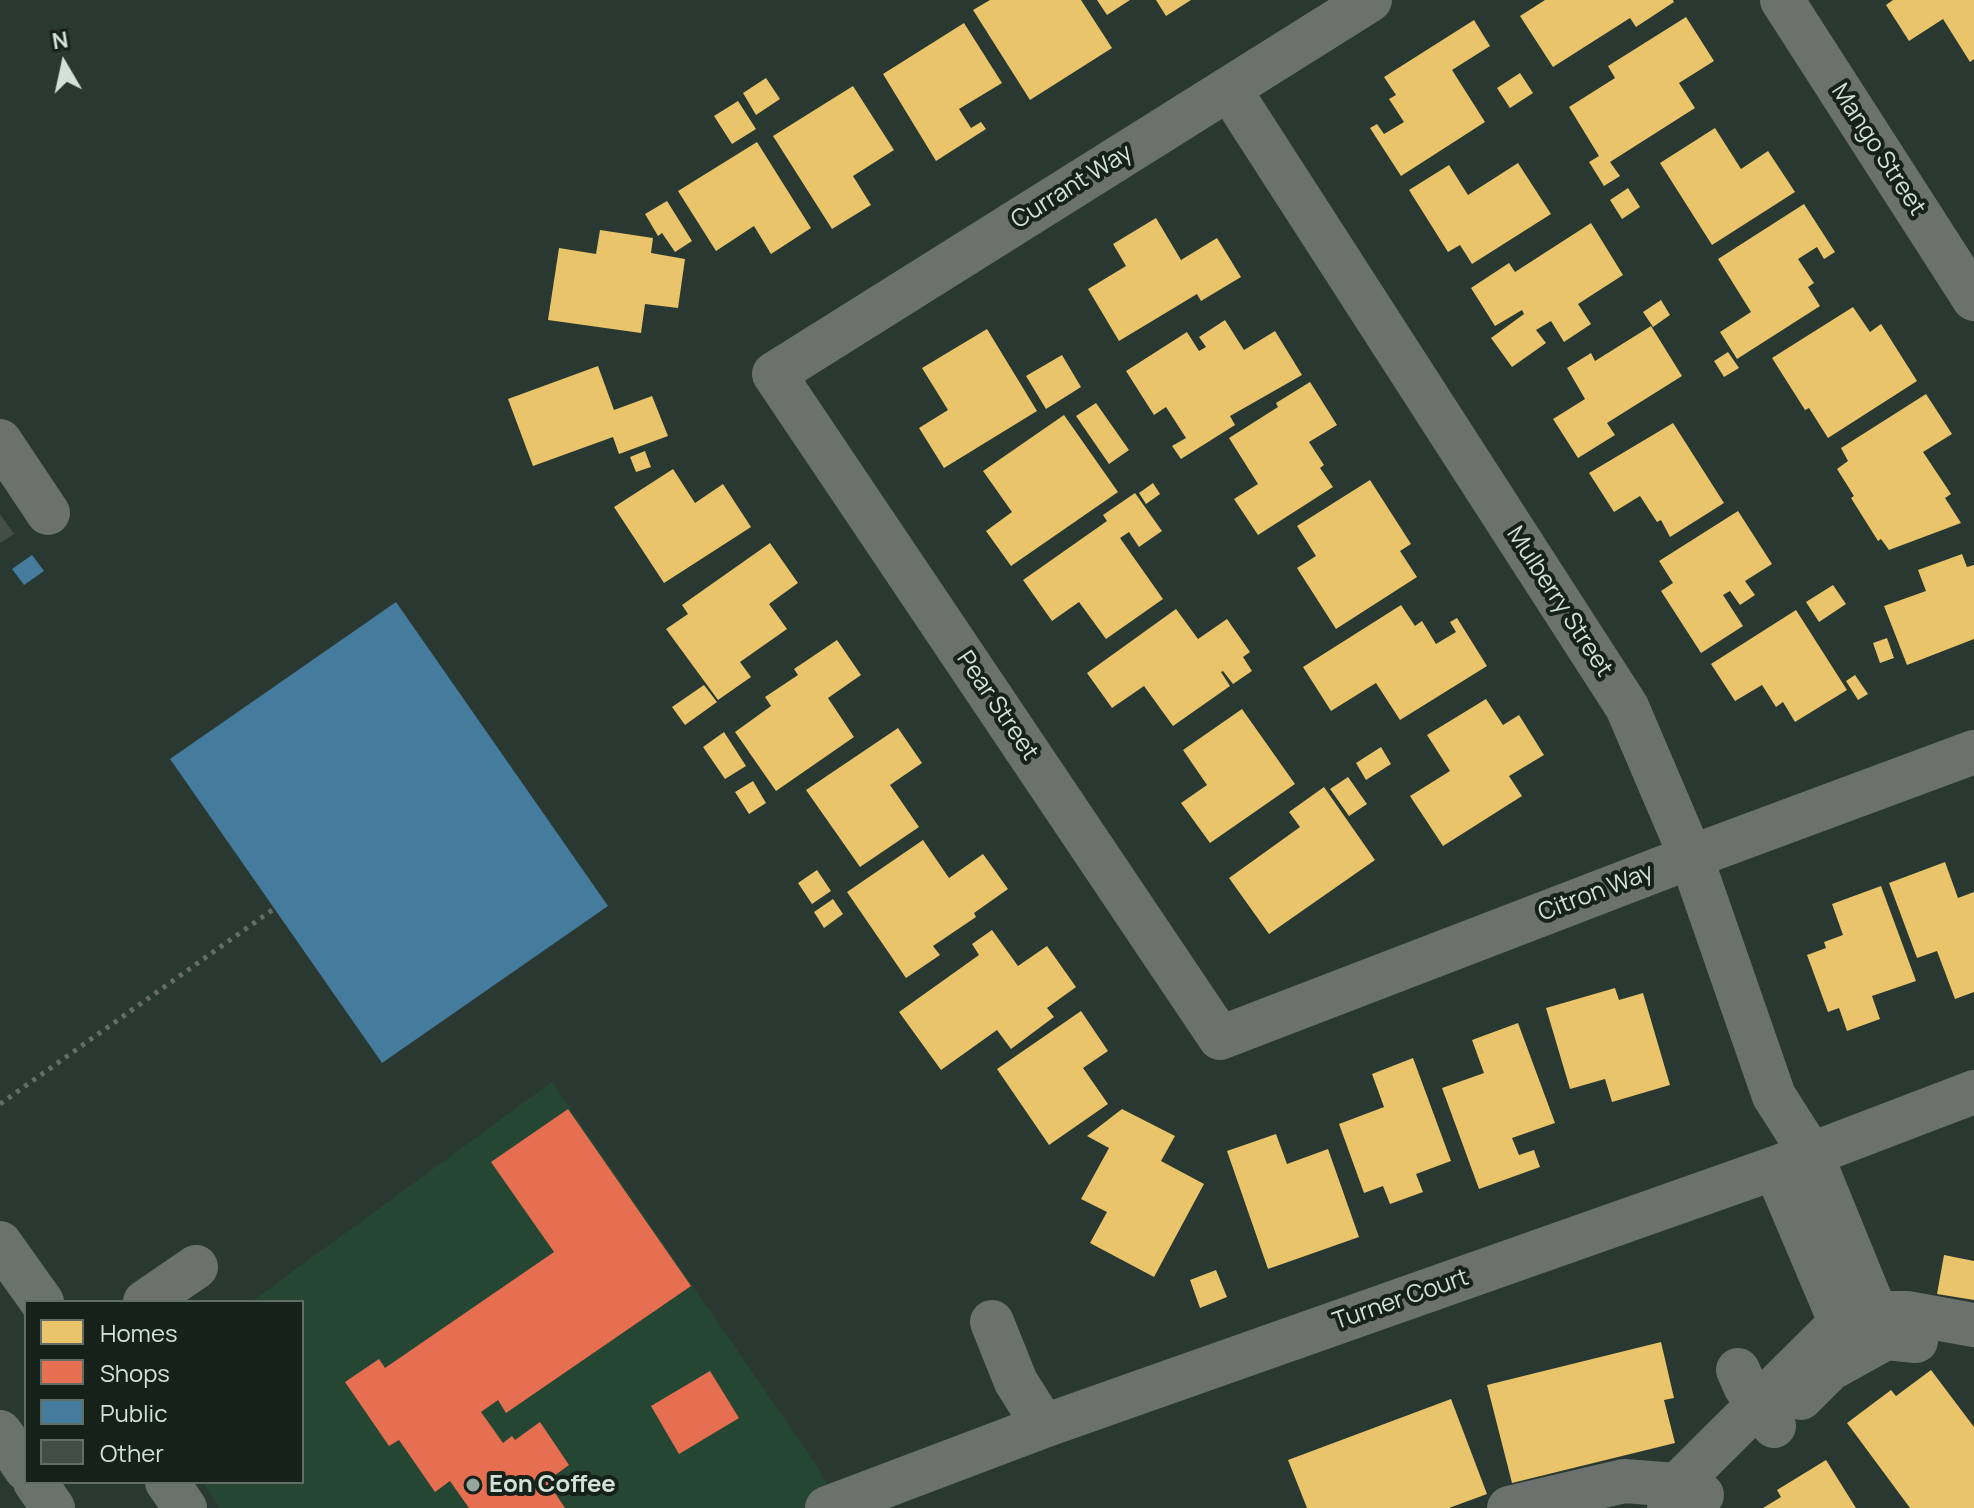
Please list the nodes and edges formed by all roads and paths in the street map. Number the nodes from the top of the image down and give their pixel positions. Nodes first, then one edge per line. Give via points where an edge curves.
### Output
1 (1370, 0) edge
2 (1782, 0) edge
3 (1229, 89) junction
4 (1974, 299) edge
5 (774, 374) joint
6 (0, 441) edge
7 (48, 513) dead end
8 (1974, 752) edge
9 (1691, 857) junction
10 (275, 908) dead end
11 (1220, 1038) joint
12 (1974, 1092) edge
13 (0, 1104) edge
14 (1793, 1161) junction
15 (0, 1243) edge
16 (196, 1267) dead end
17 (41, 1300) edge
18 (148, 1300) edge
19 (992, 1322) dead end
20 (1974, 1325) edge
21 (1882, 1326) junction
22 (1835, 1328) junction
23 (1974, 1348) edge
24 (1757, 1400) junction
25 (1044, 1426) junction
26 (0, 1432) edge
27 (24, 1466) edge
28 (36, 1484) edge
29 (168, 1484) edge
30 (886, 1498) edge
31 (1688, 1499) edge
32 (53, 1508) edge
33 (185, 1508) edge
34 (827, 1508) edge
35 (1509, 1508) edge

1 - 3 street, Currant Way
2 - 4 street, Mango Street
3 - 5 street, Currant Way
3 - 9 street, Mulberry Street via 1627,707
5 - 11 street, Pear Street
6 - 7 street
8 - 9 street, Citron Way
9 - 11 street, Citron Way
9 - 14 street, Mulberry Street
10 - 13 path
12 - 14 street, Turner Court
14 - 21 street
14 - 22 street via 1839,1319
14 - 25 street, Turner Court
15 - 17 main road
16 - 18 street
19 - 25 street via 1016,1382
20 - 21 street via 1907,1313
21 - 22 street
21 - 23 street
21 - 24 street via 1830,1369
22 - 24 street
24 - 31 street via 1730,1464
25 - 30 street, Turner Court
26 - 27 main road
28 - 32 main road
29 - 33 main road
30 - 34 street, Turner Court
31 - 35 street via 1624,1481

